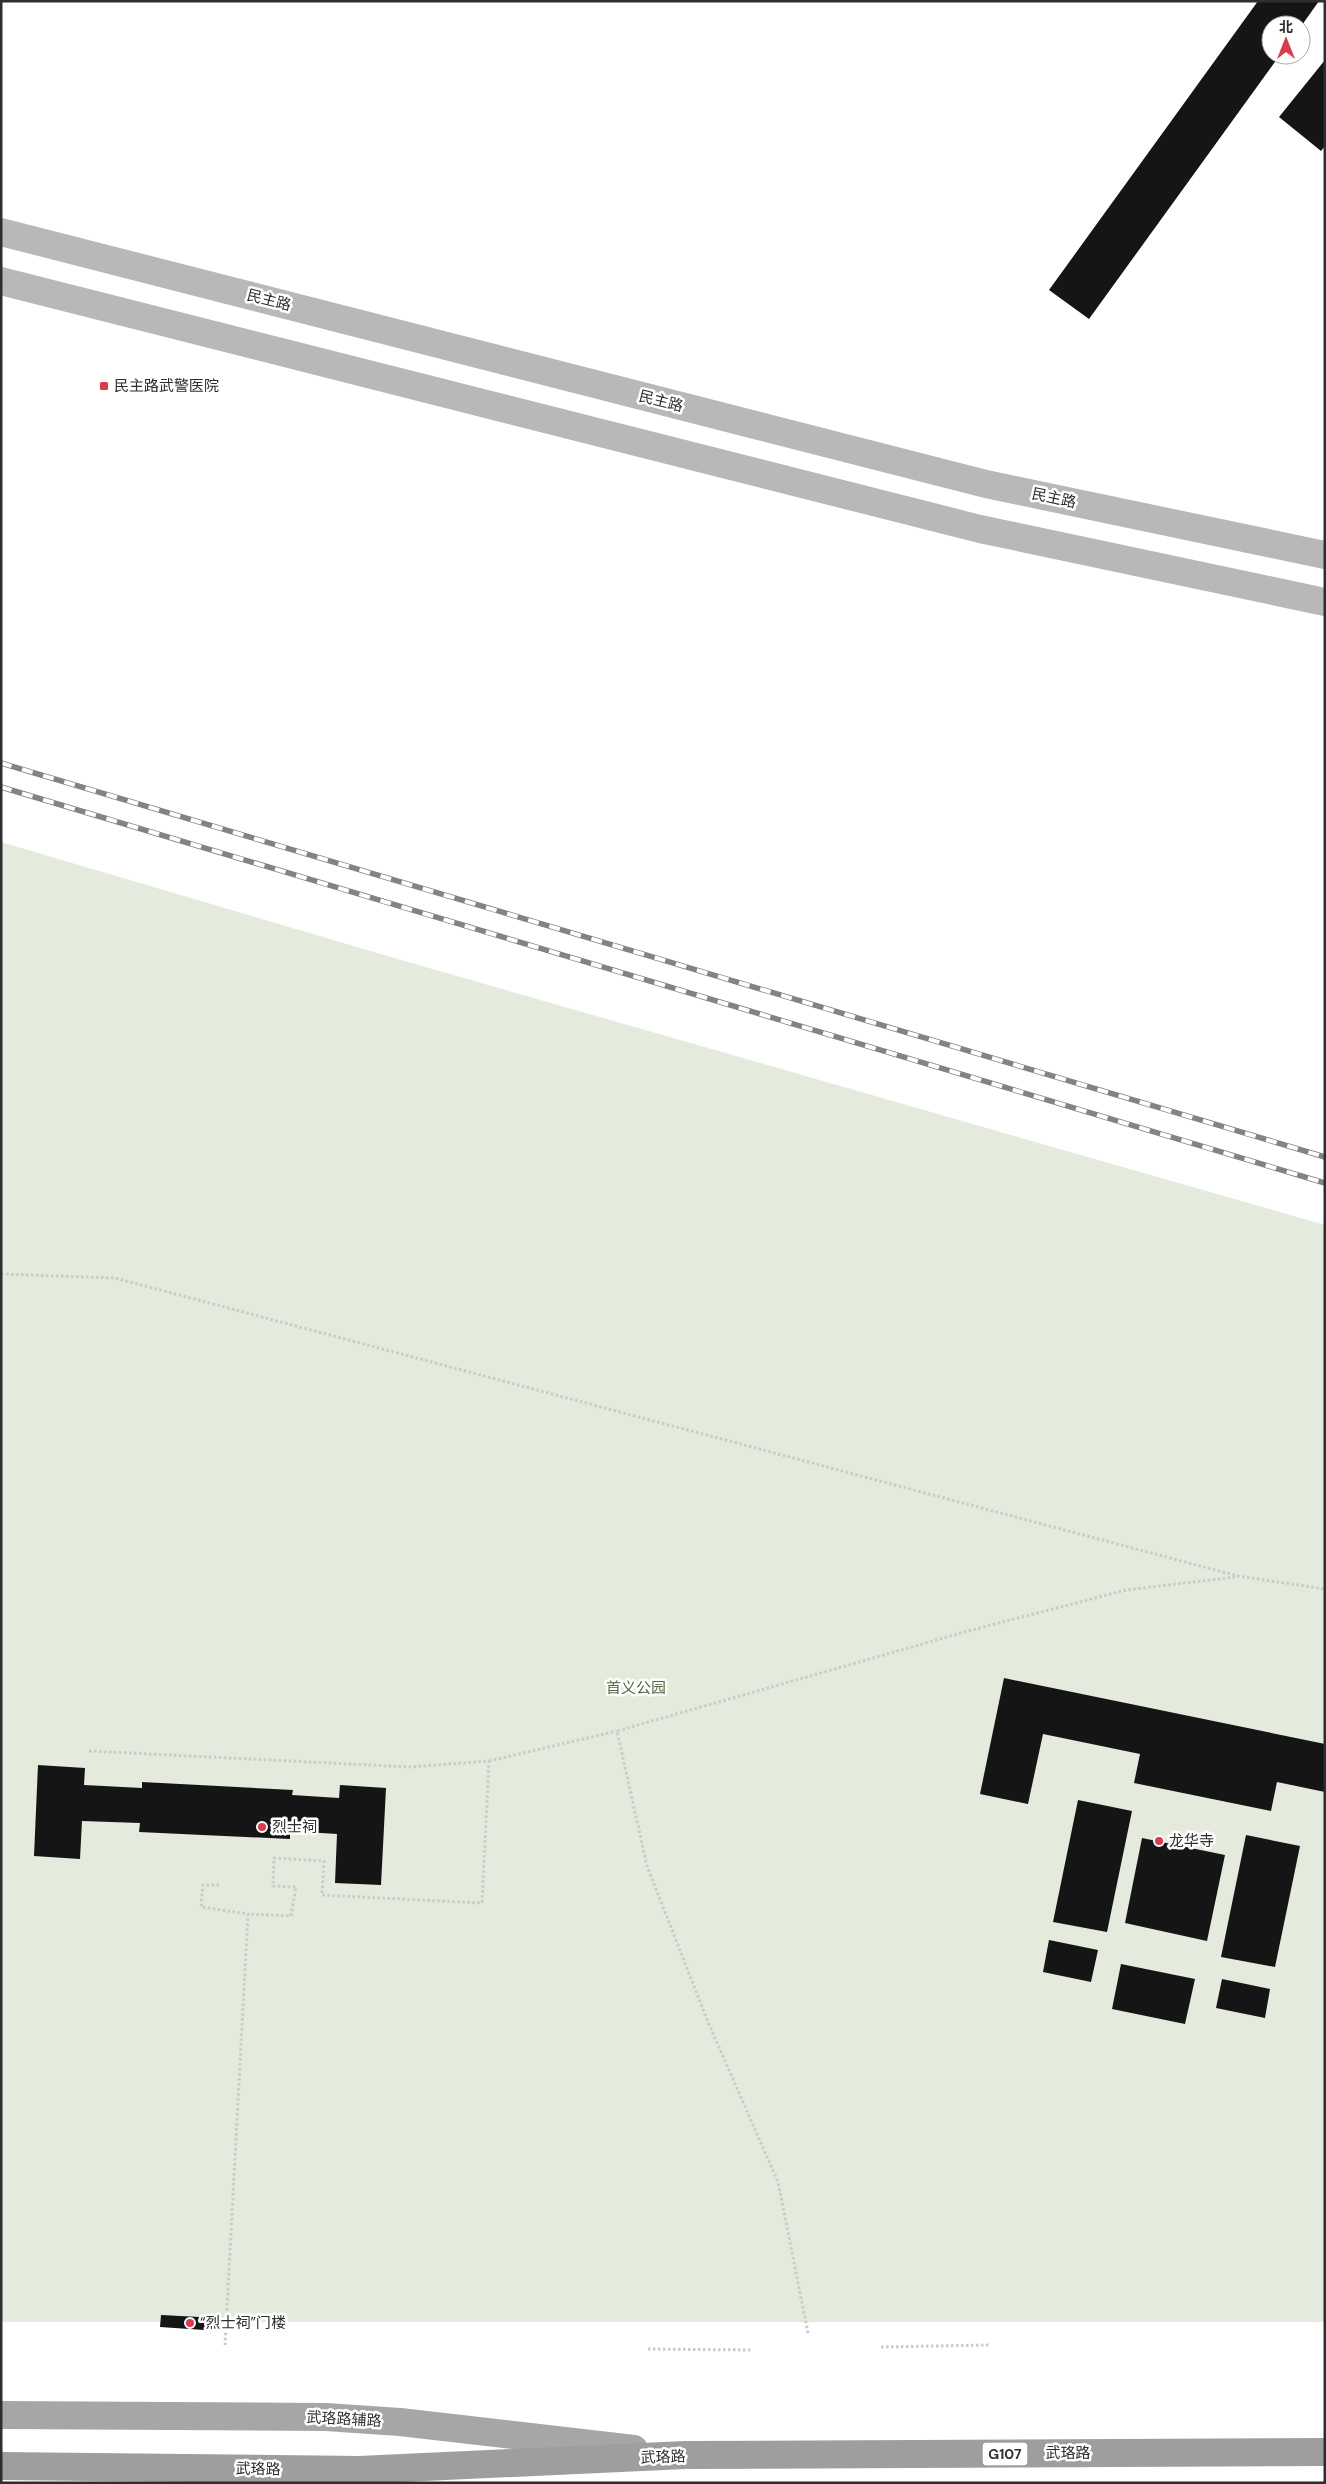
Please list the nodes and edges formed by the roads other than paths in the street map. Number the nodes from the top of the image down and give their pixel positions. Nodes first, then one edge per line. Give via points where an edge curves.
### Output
1 (1, 232) edge
2 (1, 280) edge
3 (1325, 555) edge
4 (1325, 602) edge
5 (1, 2415) edge
6 (1325, 2452) edge
7 (685, 2455) junction
8 (1, 2466) edge

1 - 3 main road, 民主路 via 986,484
2 - 4 main road via 980,529
5 - 7 main road, 武珞路辅路 via 326,2417 400,2422
6 - 7 highway, 武珞路 / G107
7 - 8 highway, 武珞路 / G107 via 359,2470

